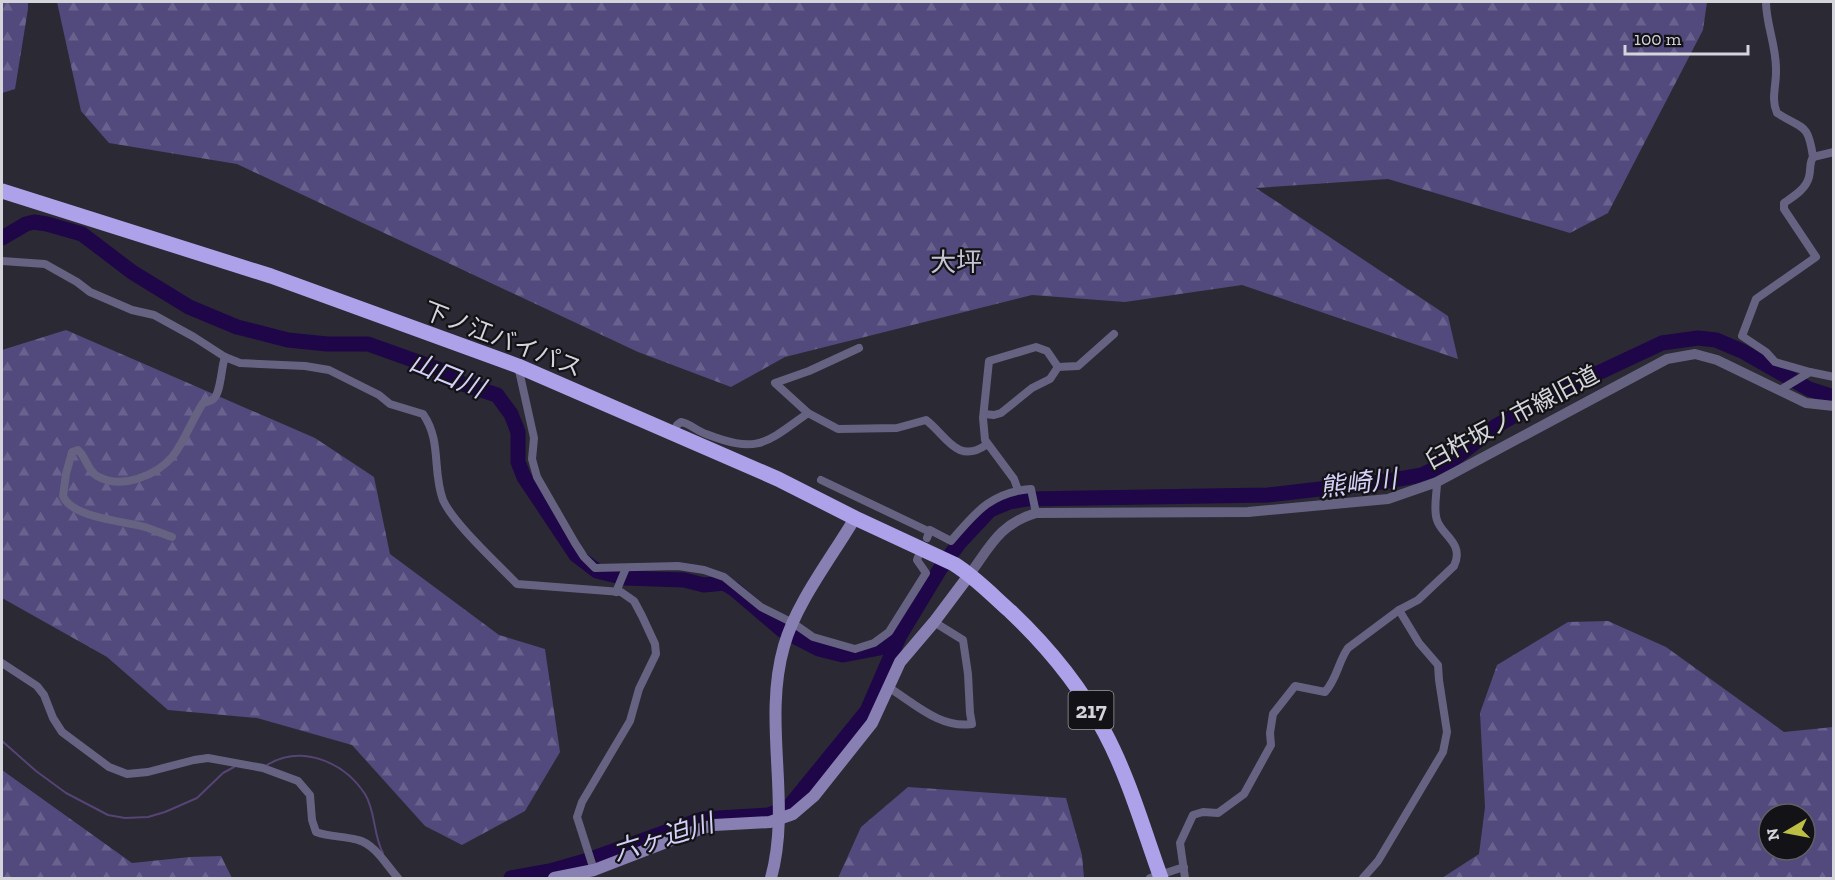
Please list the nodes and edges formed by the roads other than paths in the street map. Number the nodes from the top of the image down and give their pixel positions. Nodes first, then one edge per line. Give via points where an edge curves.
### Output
1 (1766, 2) edge
2 (1833, 152) edge
3 (1813, 157) junction
4 (2, 191) edge
5 (2, 261) edge
6 (1114, 334) dead end
7 (859, 348) dead end
8 (225, 357) junction
9 (518, 366) junction
10 (1058, 367) junction
11 (1808, 374) junction
12 (1833, 377) edge
13 (1784, 388) junction
14 (1833, 406) edge
15 (807, 413) junction
16 (984, 414) junction
17 (673, 433) junction
18 (986, 445) junction
19 (821, 480) dead end
20 (1437, 482) junction
21 (1018, 490) junction
22 (850, 495) junction
23 (1036, 511) junction
24 (849, 515) junction
25 (894, 516) junction
26 (887, 532) junction
27 (172, 537) dead end
28 (918, 557) dead end
29 (625, 569) junction
30 (970, 574) junction
31 (616, 590) junction
32 (1399, 610) junction
33 (934, 622) junction
34 (792, 625) junction
35 (2, 663) edge
36 (888, 687) junction
37 (593, 867) junction
38 (1181, 868) junction
39 (398, 879) edge
40 (554, 879) edge
41 (771, 879) edge
42 (1150, 879) edge
43 (1161, 879) edge
44 (1185, 879) edge
45 (1364, 879) edge

1 - 3 street via 1776,70 1773,103 1777,113 1807,130
2 - 3 street
3 - 11 street via 1808,181 1784,203 1784,209 1816,257 1756,299 1742,336 1775,362
4 - 9 highway, 下ノ江バイパス / 217 via 271,276
5 - 8 street via 45,264 90,292 154,315
6 - 10 street via 1078,366
7 - 15 street via 775,383
8 - 27 street via 218,394 203,403 172,456 156,469 135,480 117,482 96,476 78,450 72,452 68,461 63,496 70,506
8 - 31 street via 240,363 329,370 390,404 423,414 434,433 443,500 466,531 517,584
9 - 17 highway, 下ノ江バイパス / 217
9 - 29 street via 534,438 532,459 537,477 584,557 595,568
10 - 16 street via 1050,379 1001,413
10 - 16 street via 1047,351 1035,347 989,361
11 - 12 street
11 - 13 street
13 - 14 street, 臼杵坂ノ市線旧道 via 1806,403
13 - 20 street, 臼杵坂ノ市線旧道 via 1695,354 1667,359
15 - 17 street via 759,444 730,444 681,422
15 - 18 street via 838,429 897,428 926,420 949,444 961,450 970,452
16 - 18 street
17 - 24 highway, 下ノ江バイパス / 217
18 - 21 street via 1003,463
19 - 22 street
20 - 23 street, 臼杵坂ノ市線旧道 via 1388,499 1248,512
20 - 32 street via 1437,523 1453,540 1456,562 1425,594
21 - 23 street via 1031,489
21 - 25 street via 983,506 951,541 928,535
22 - 24 street
22 - 25 street
23 - 30 street, 臼杵坂ノ市線旧道 via 1002,531
24 - 26 highway, 下ノ江バイパス / 217
24 - 34 main road
25 - 26 street
26 - 30 highway, 下ノ江バイパス / 217
28 - 34 street via 926,573 924,579 889,632 874,643 855,649 813,637
29 - 31 street
29 - 34 street via 678,566 704,570 724,577 761,607
30 - 33 main road
30 - 43 highway, 217 via 1035,635 1076,686 1106,734
31 - 37 street via 634,601 656,654 639,689 630,721 577,817
32 - 38 street via 1348,648 1326,692 1295,686 1273,714 1271,745 1244,794 1218,813 1193,815 1186,826 1180,843
32 - 45 street via 1438,665 1447,732 1443,752
33 - 36 main road via 900,662
33 - 36 street via 963,640 972,724 959,726 942,721
34 - 41 main road via 777,690 779,833
35 - 39 street via 37,686 62,732 109,767 127,774 208,758 263,768 298,781 310,795 316,832 369,844
36 - 37 main road via 872,723 814,796 793,814 770,822 714,825
37 - 40 main road
38 - 42 street
38 - 44 street

